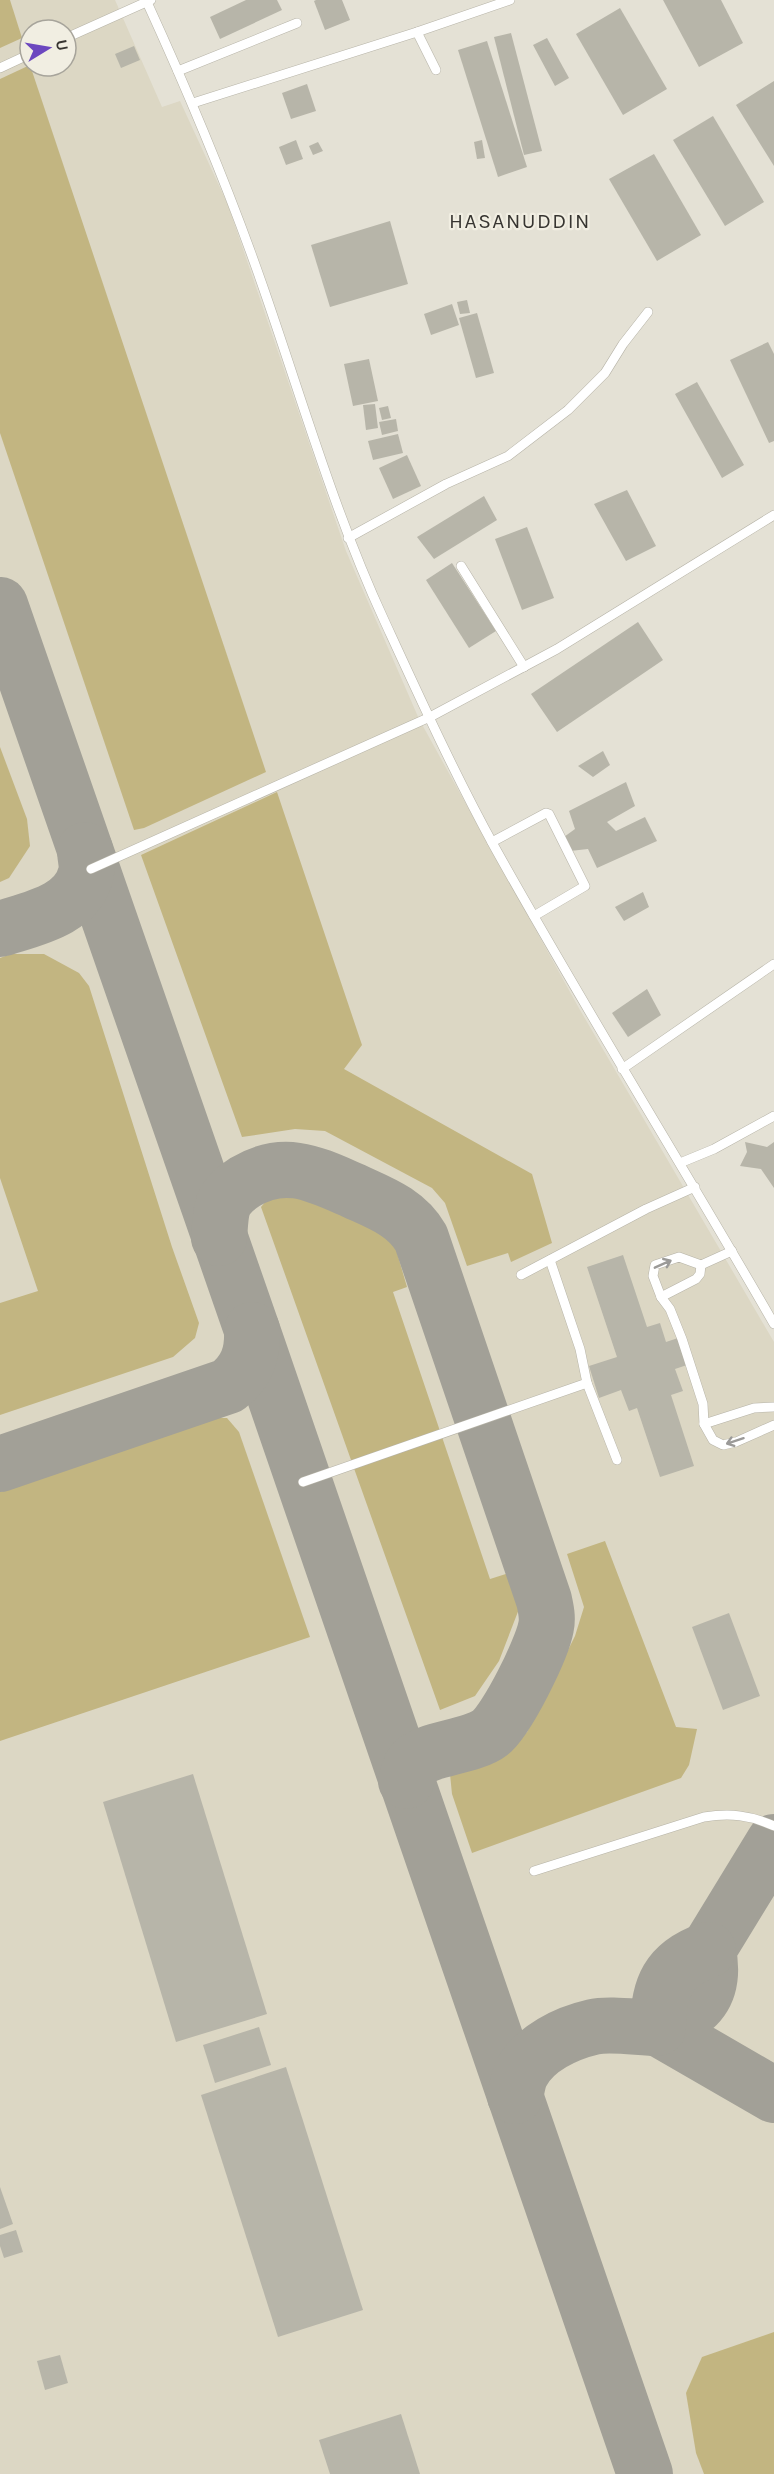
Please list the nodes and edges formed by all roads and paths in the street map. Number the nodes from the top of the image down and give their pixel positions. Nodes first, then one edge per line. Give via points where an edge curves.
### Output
1 (510, 0) edge
2 (148, 1) edge
3 (297, 23) dead end
4 (417, 32) junction
5 (78, 33) edge
6 (18, 60) edge
7 (0, 68) edge
8 (436, 70) dead end
9 (178, 72) junction
10 (193, 103) junction
11 (648, 312) dead end
12 (774, 515) edge
13 (348, 538) junction
14 (461, 566) dead end
15 (524, 667) junction
16 (430, 717) junction
17 (492, 842) junction
18 (92, 869) dead end
19 (534, 916) junction
20 (773, 967) edge
21 (622, 1069) junction
22 (774, 1116) edge
23 (680, 1163) junction
24 (695, 1187) junction
25 (732, 1251) junction
26 (550, 1260) junction
27 (701, 1265) junction
28 (521, 1275) dead end
29 (661, 1297) junction
30 (774, 1324) edge
31 (587, 1383) junction
32 (774, 1407) edge
33 (704, 1424) junction
34 (774, 1425) edge
35 (617, 1460) dead end
36 (303, 1482) dead end
37 (774, 1826) edge
38 (534, 1871) dead end

1 - 4 lane
2 - 5 lane
2 - 9 lane
3 - 9 lane
4 - 8 lane
4 - 10 lane
6 - 7 lane
9 - 10 lane
10 - 13 lane via 262,285
11 - 13 lane via 605,373 568,410 508,456 446,484
12 - 15 lane
13 - 16 lane
14 - 15 lane
15 - 16 lane
16 - 17 lane
16 - 18 lane
17 - 19 lane
17 - 19 lane via 549,814 585,886
19 - 21 lane
20 - 21 lane
21 - 23 lane
22 - 23 lane
23 - 24 lane
24 - 25 lane
24 - 26 lane
25 - 27 lane
25 - 30 lane
26 - 28 lane
26 - 31 lane via 580,1349
27 - 29 lane via 696,1279
29 -> 27 lane via 653,1276 655,1266 679,1257
29 - 33 lane via 682,1339 704,1404
31 - 35 lane
31 - 36 lane
32 - 33 lane via 754,1408
34 -> 33 lane via 723,1445 713,1440
37 - 38 lane via 730,1813 704,1817

